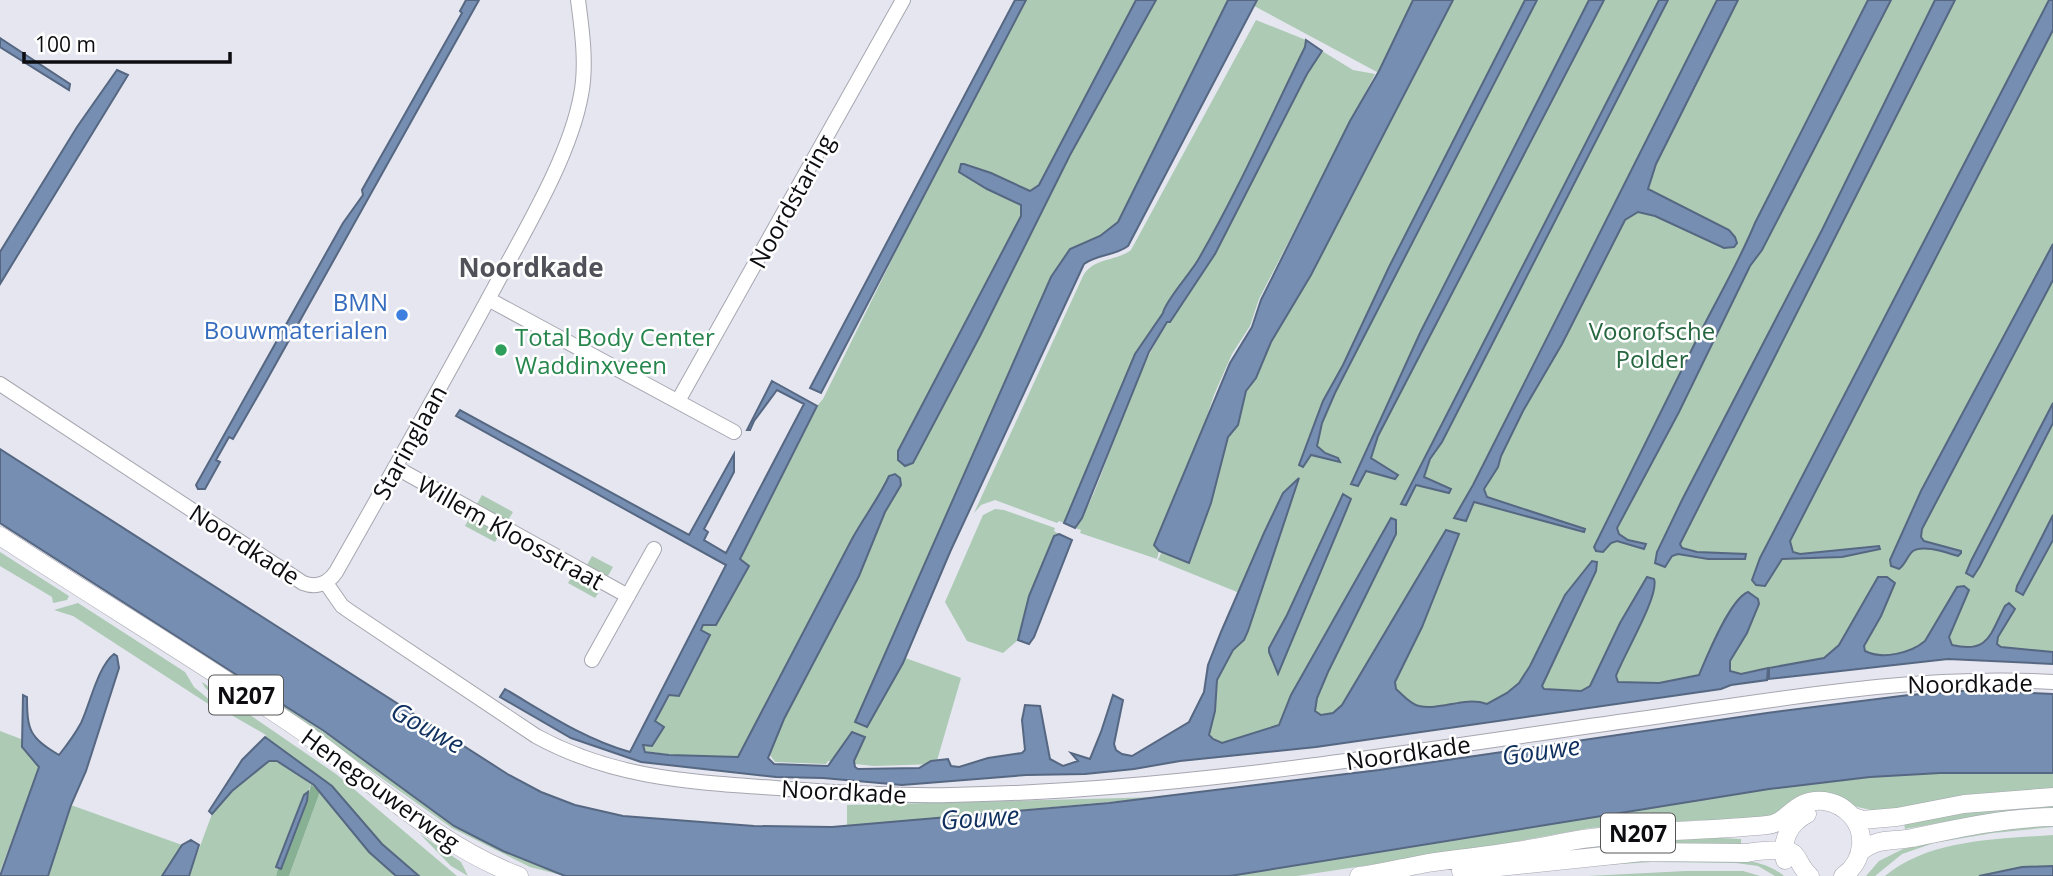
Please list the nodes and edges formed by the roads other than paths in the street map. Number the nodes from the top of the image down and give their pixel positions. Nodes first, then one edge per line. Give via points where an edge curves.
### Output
1 (578, 0) edge
2 (903, 0) edge
3 (488, 299) junction
4 (0, 384) edge
5 (678, 401) junction
6 (734, 432) dead end
7 (395, 467) junction
8 (0, 536) edge
9 (654, 549) dead end
10 (327, 583) junction
11 (628, 596) junction
12 (592, 660) dead end
13 (2053, 682) edge
14 (2053, 797) edge
15 (2053, 817) edge
16 (1857, 824) junction
17 (1786, 825) junction
18 (1905, 839) junction
19 (1860, 852) junction
20 (1787, 864) edge
21 (1395, 871) junction
22 (1860, 874) edge
23 (519, 876) edge
24 (1360, 876) edge
25 (1810, 876) edge
26 (1843, 876) edge

1 - 3 street, Staringlaan via 583,48 575,120 545,190
2 - 5 street, Noordstaring
3 - 5 street
3 - 7 street, Staringlaan
4 - 10 street, Noordkade via 303,583
5 - 6 street
7 - 10 street, Staringlaan
7 - 11 street, Willem Kloosstraat
8 - 23 main road, Henegouwerweg / N207 via 299,730 443,838
9 - 11 street
10 - 13 street, Noordkade via 352,613 536,736 592,762 657,778 865,794 1058,791 1167,782 1892,685
11 - 12 street
14 - 16 main road via 1964,804 1897,817 1886,824
15 - 18 main road via 1979,823
16 - 17 main road, N207 via 1848,829 1839,819 1821,812
16 - 19 main road
17 - 20 main road
17 - 21 main road, N207 via 1769,836 1735,830 1589,838
18 - 19 main road via 1875,842
18 - 22 main road via 1875,853
19 - 26 main road
20 - 21 main road, N207 via 1759,850 1643,852 1427,874
20 - 25 main road via 1795,855
21 - 24 main road, N207

